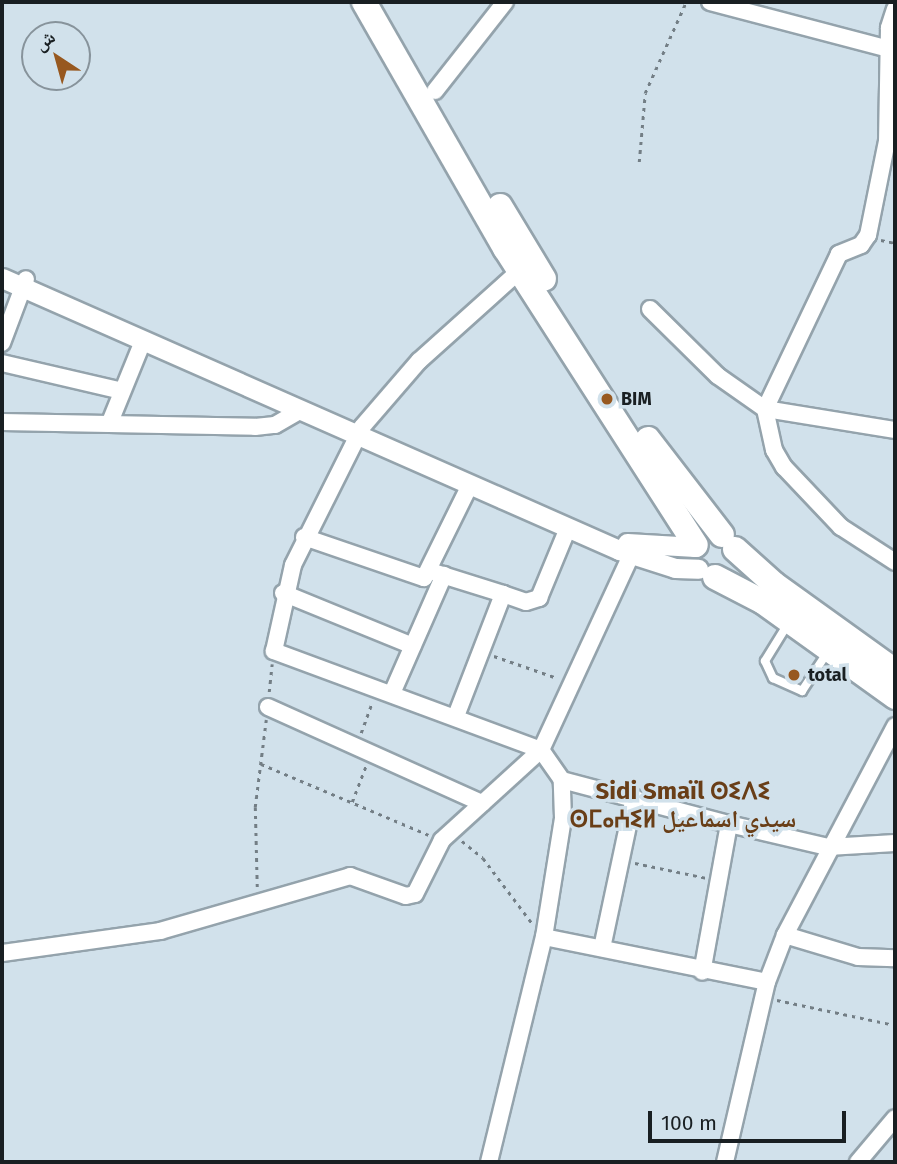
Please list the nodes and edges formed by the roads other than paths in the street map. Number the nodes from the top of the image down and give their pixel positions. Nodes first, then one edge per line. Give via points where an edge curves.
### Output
1 (364, 2) edge
2 (382, 2) edge
3 (505, 2) edge
4 (710, 2) edge
5 (895, 9) edge
6 (889, 49) junction
7 (435, 91) junction
8 (526, 265) junction
9 (2, 268) edge
10 (2, 278) edge
11 (24, 283) junction
12 (650, 309) dead end
13 (144, 341) junction
14 (2, 343) edge
15 (2, 363) edge
16 (122, 391) junction
17 (301, 410) junction
18 (765, 410) junction
19 (2, 422) edge
20 (110, 422) junction
21 (895, 430) edge
22 (360, 431) junction
23 (470, 485) junction
24 (568, 528) junction
25 (304, 537) junction
26 (729, 542) junction
27 (631, 555) junction
28 (701, 559) junction
29 (895, 562) edge
30 (438, 573) junction
31 (283, 593) junction
32 (503, 594) junction
33 (791, 620) junction
34 (413, 646) junction
35 (829, 650) junction
36 (895, 671) edge
37 (386, 688) junction
38 (895, 696) edge
39 (268, 707) road end
40 (456, 716) junction
41 (895, 726) edge
42 (541, 750) junction
43 (562, 780) junction
44 (634, 797) junction
45 (482, 803) junction
46 (729, 824) junction
47 (895, 843) edge
48 (828, 848) junction
49 (785, 935) junction
50 (544, 937) junction
51 (603, 948) junction
52 (2, 953) edge
53 (895, 958) edge
54 (702, 972) junction
55 (765, 989) junction
56 (895, 1118) edge
57 (489, 1162) edge
58 (725, 1162) edge
59 (858, 1162) edge

1 - 8 main road
2 - 7 main road
3 - 7 street
4 - 6 street
5 - 6 street
6 - 18 street via 887,141 868,236 839,254
7 - 8 main road
8 - 22 street via 418,360
8 - 26 main road via 620,400
8 - 28 main road
9 - 11 street
10 - 11 street
11 - 13 street
11 - 14 street
11 - 22 street
12 - 18 street via 718,376
13 - 16 street
13 - 17 street
15 - 16 street
16 - 20 street
17 - 20 street via 275,425 255,427
17 - 22 street
18 - 21 street
18 - 29 street via 784,467 841,527
19 - 20 street
22 - 23 street
22 - 25 street
22 - 28 street via 613,538
23 - 24 street
23 - 30 street
24 - 27 street
24 - 32 street via 539,598 526,603
25 - 30 street via 413,578
25 - 31 street
26 - 28 main road via 705,536
26 - 28 main road via 732,568
26 - 36 main road
27 - 28 street
27 - 42 street
28 - 33 main road
30 - 32 street
30 - 34 street
31 - 34 street
31 - 37 street via 274,650
32 - 40 street
33 - 35 main road
33 - 35 lane via 765,661 773,678 802,691
34 - 37 street
35 - 38 main road
37 - 40 street
39 - 45 street
40 - 42 street
41 - 48 street
42 - 43 street
42 - 45 street
43 - 44 street
43 - 50 street via 563,818
44 - 46 street
44 - 51 street
45 - 52 street via 442,841 411,896 350,876 160,931
46 - 48 street
46 - 54 street
47 - 48 street
48 - 49 street
49 - 53 street via 858,957
49 - 55 street
50 - 51 street
50 - 57 street
51 - 54 street
54 - 55 street
55 - 58 street
56 - 59 street

